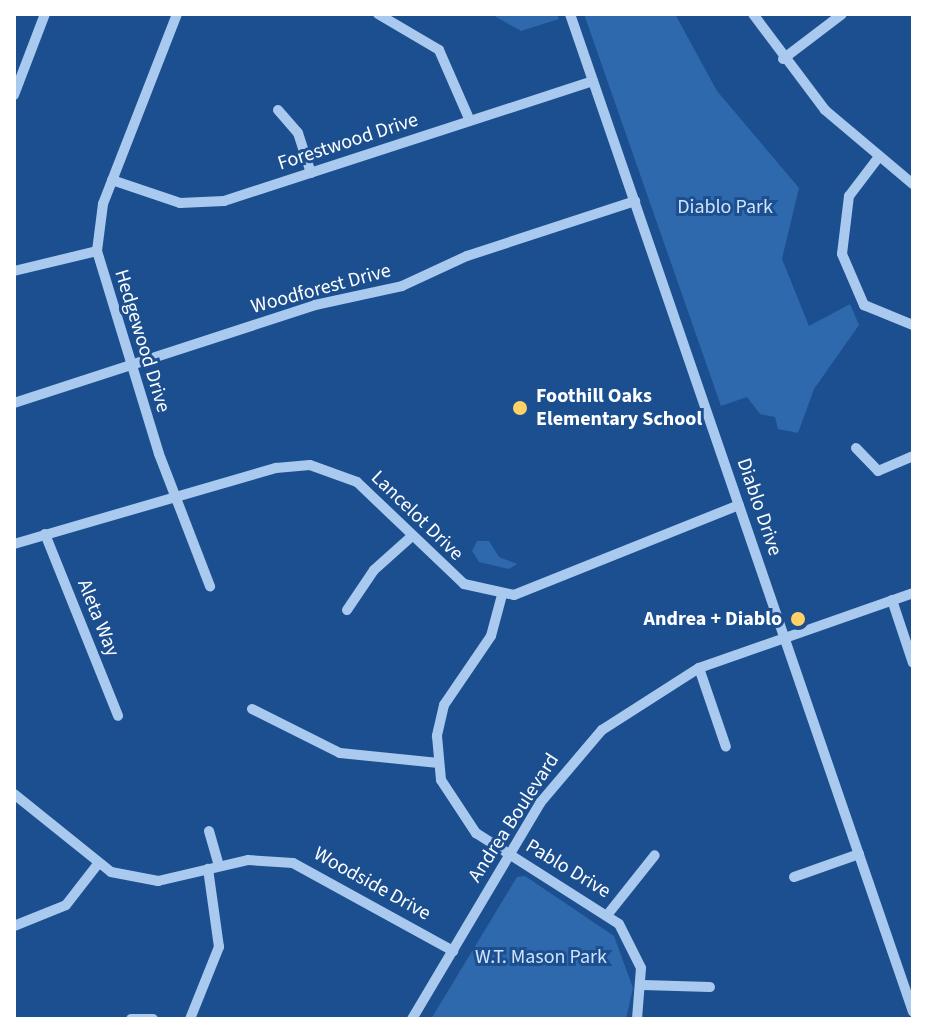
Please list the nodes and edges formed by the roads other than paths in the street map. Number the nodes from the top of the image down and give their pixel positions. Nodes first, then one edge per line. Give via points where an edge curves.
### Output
1 (45, 14) edge
2 (177, 14) edge
3 (378, 14) edge
4 (570, 14) edge
5 (753, 14) edge
6 (842, 14) edge
7 (783, 59) junction
8 (593, 81) junction
9 (14, 95) edge
10 (278, 110) dead end
11 (470, 121) junction
12 (878, 158) junction
13 (311, 173) junction
14 (112, 180) junction
15 (913, 184) edge
16 (635, 201) junction
17 (97, 251) junction
18 (14, 271) edge
19 (913, 325) edge
20 (130, 365) junction
21 (14, 403) edge
22 (856, 448) dead end
23 (913, 456) edge
24 (177, 500) junction
25 (739, 505) junction
26 (45, 534) junction
27 (412, 536) junction
28 (14, 544) edge
29 (210, 586) dead end
30 (913, 593) edge
31 (502, 595) junction
32 (892, 600) junction
33 (347, 610) dead end
34 (784, 637) junction
35 (913, 663) edge
36 (699, 668) junction
37 (252, 709) dead end
38 (118, 716) dead end
39 (726, 747) dead end
40 (438, 763) junction
41 (14, 794) edge
42 (209, 831) dead end
43 (859, 854) junction
44 (510, 855) junction
45 (655, 855) dead end
46 (97, 865) junction
47 (214, 867) junction
48 (794, 877) dead end
49 (608, 914) junction
50 (14, 926) edge
51 (453, 951) junction
52 (643, 985) junction
53 (710, 987) dead end
54 (912, 1016) edge
55 (131, 1019) edge
56 (153, 1019) edge
57 (190, 1019) edge
58 (412, 1019) edge
59 (637, 1019) edge

1 - 9 street
2 - 14 street, Hedgewood Drive
3 - 11 street via 439,50
4 - 8 street, Diablo Drive
5 - 7 street
6 - 7 street
7 - 12 street
8 - 11 street, Forestwood Drive
8 - 16 street, Diablo Drive
10 - 13 street via 298,133
11 - 13 street, Forestwood Drive
12 - 15 street
12 - 19 street via 849,196 842,254 864,305
13 - 14 street, Forestwood Drive via 209,204 180,203
14 - 17 street, Hedgewood Drive
16 - 20 street, Woodforest Drive via 467,256 402,286 315,305
16 - 25 street, Diablo Drive
17 - 18 street
17 - 20 street, Hedgewood Drive
20 - 21 street, Woodforest Drive
20 - 24 street, Hedgewood Drive
22 - 23 street via 878,471
24 - 26 street, Lancelot Drive
24 - 27 street, Lancelot Drive via 276,468 310,465 357,482
24 - 29 street, Hedgewood Drive
25 - 31 street, Lancelot Drive via 618,549 538,590
25 - 34 street, Diablo Drive
26 - 28 street, Lancelot Drive
26 - 38 street, Aleta Way
27 - 31 street, Lancelot Drive via 464,584
27 - 33 street via 374,570
30 - 32 street, Andrea Boulevard
31 - 40 street via 491,636 444,705
32 - 34 street, Andrea Boulevard
32 - 35 street
34 - 36 street, Andrea Boulevard
34 - 43 street, Diablo Drive
36 - 39 street
36 - 44 street, Andrea Boulevard via 640,700 584,747
37 - 40 street via 340,753
40 - 44 street, Pablo Drive via 465,822
41 - 46 street, Woodside Drive
42 - 47 street
43 - 48 street
43 - 54 street, Diablo Drive
44 - 49 street, Pablo Drive
44 - 51 street, Andrea Boulevard
45 - 49 street
46 - 47 street, Woodside Drive via 150,881
46 - 50 street via 66,905
47 - 51 street, Woodside Drive via 263,859 308,867
47 - 57 street via 219,947
49 - 52 street, Pablo Drive via 633,945
51 - 58 street, Andrea Boulevard
52 - 53 street
52 - 59 street, Pablo Drive
55 - 56 street

